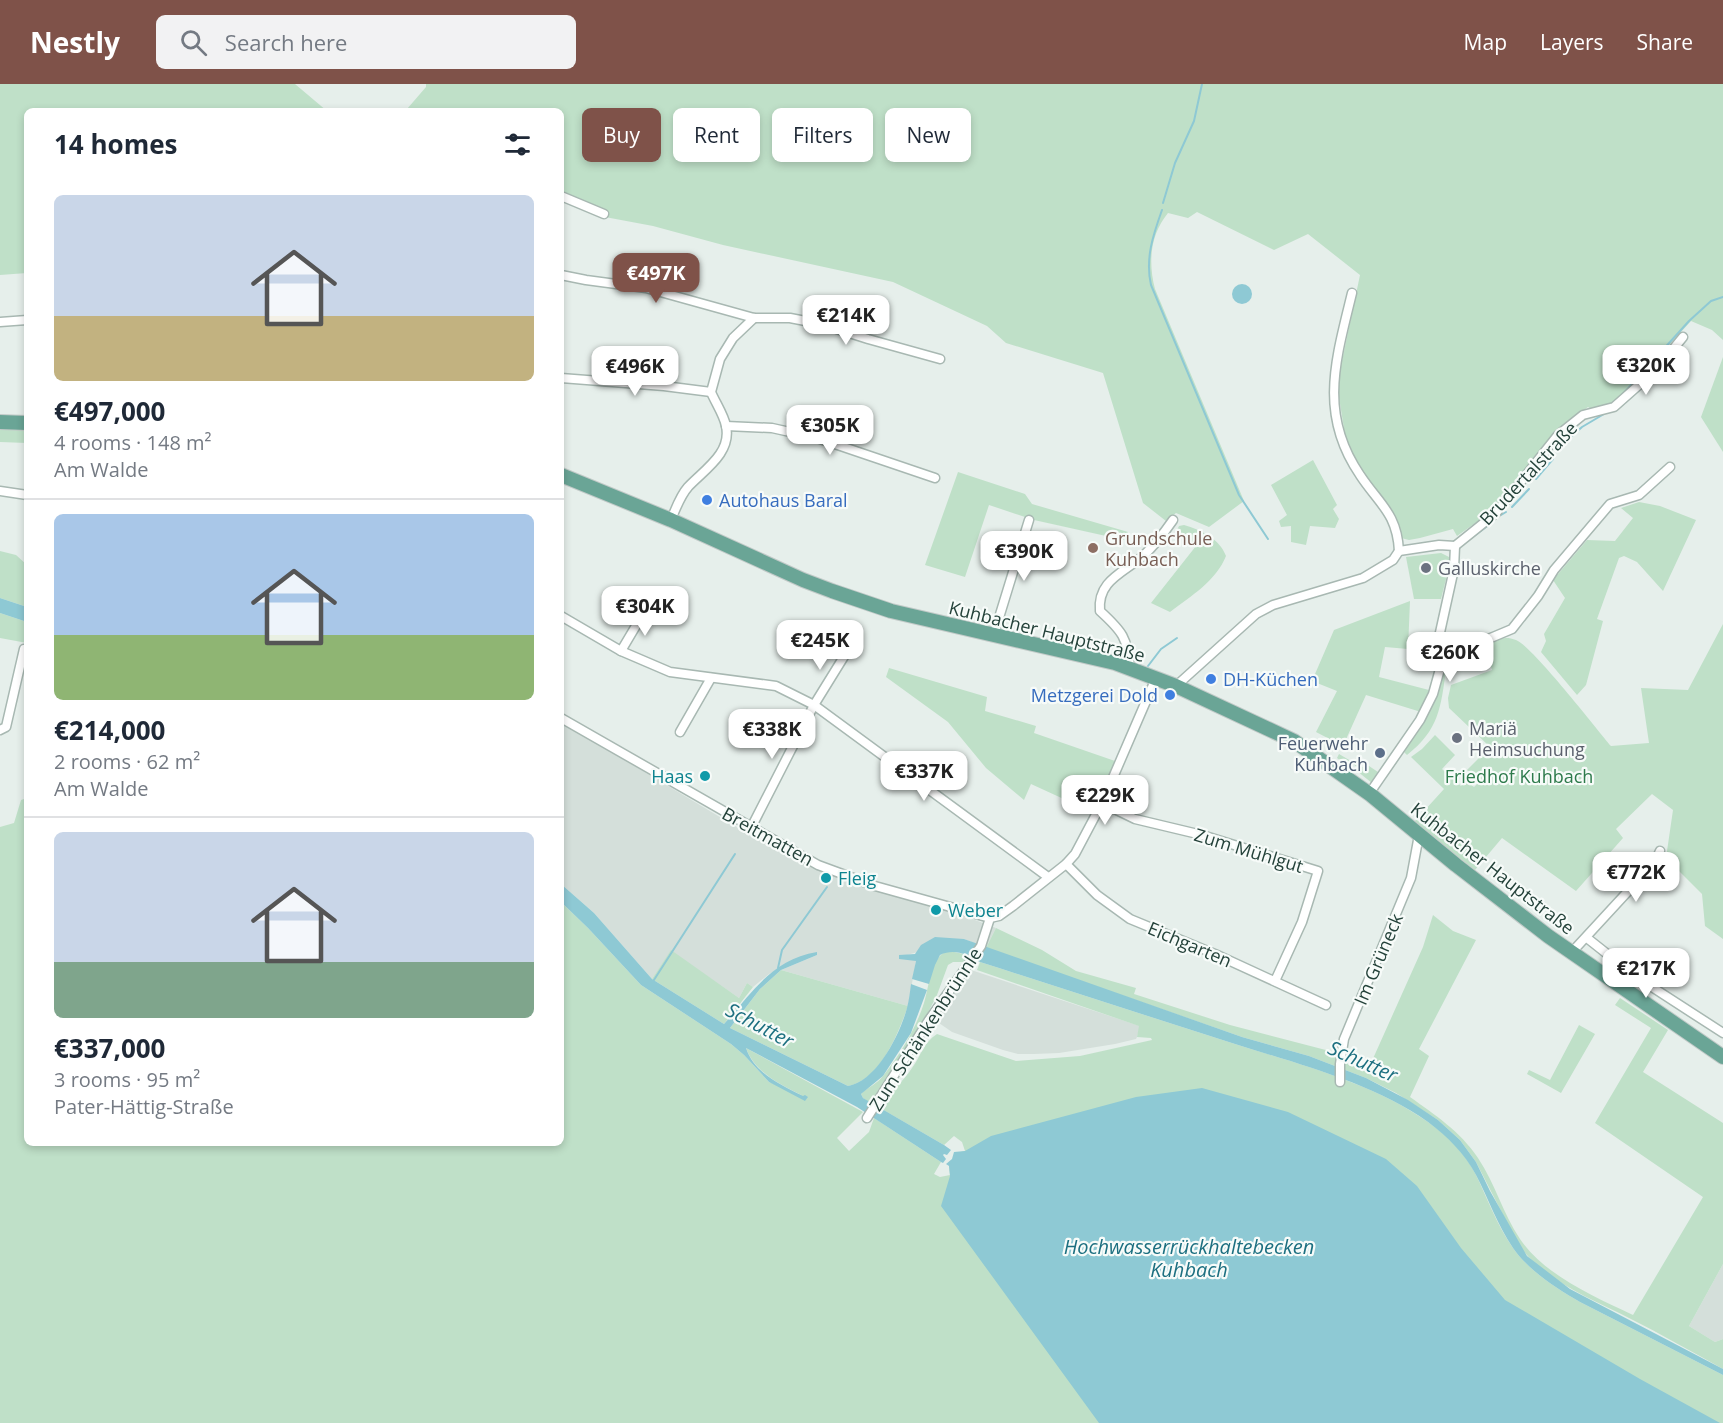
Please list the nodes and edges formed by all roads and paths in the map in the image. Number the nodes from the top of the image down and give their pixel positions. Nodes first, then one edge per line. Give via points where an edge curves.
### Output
1 (564, 197) edge
2 (604, 214) dead end
3 (564, 276) edge
4 (1352, 293) dead end
5 (754, 318) junction
6 (24, 320) edge
7 (0, 322) edge
8 (1683, 337) dead end
9 (940, 359) dead end
10 (564, 378) edge
11 (711, 392) junction
12 (0, 422) edge
13 (24, 423) edge
14 (726, 426) junction
15 (1670, 467) dead end
16 (564, 476) edge
17 (935, 478) dead end
18 (0, 491) edge
19 (24, 495) edge
20 (671, 520) junction
21 (1029, 520) dead end
22 (1173, 520) dead end
23 (1455, 546) junction
24 (1399, 551) junction
25 (637, 615) dead end
26 (564, 618) edge
27 (994, 634) junction
28 (24, 649) dead end
29 (848, 650) dead end
30 (621, 651) junction
31 (1443, 658) junction
32 (1130, 669) junction
33 (711, 678) junction
34 (1156, 678) junction
35 (1176, 686) junction
36 (814, 705) junction
37 (564, 720) edge
38 (0, 730) edge
39 (680, 732) dead end
40 (1369, 794) junction
41 (1102, 803) junction
42 (752, 826) junction
43 (1419, 835) junction
44 (1660, 851) dead end
45 (1066, 864) junction
46 (1048, 877) junction
47 (990, 918) junction
48 (1587, 938) junction
49 (1572, 952) junction
50 (1275, 981) junction
51 (1326, 1005) dead end
52 (1723, 1033) edge
53 (1723, 1057) edge
54 (1340, 1082) dead end
55 (867, 1118) dead end

1 - 2 street
3 - 5 street via 646,288
4 - 24 street via 1334,375 1340,437 1345,452 1395,524
5 - 9 street via 790,318 821,324
5 - 11 street via 733,338 720,359
6 - 7 street
8 - 23 street, Brudertalstraße via 1657,369 1614,407 1583,415 1558,435 1496,513
10 - 11 street
11 - 14 street
12 - 13 main road
14 - 17 street via 772,428 817,438
14 - 20 street via 719,456 688,487
15 - 31 street via 1639,495 1610,504 1554,570 1512,629
16 - 20 main road, Kuhbacher Hauptstraße
18 - 19 street
20 - 27 main road, Kuhbacher Hauptstraße via 803,580 868,604
21 - 27 street
22 - 32 street via 1157,541 1105,586 1098,599 1100,611 1119,628 1129,648
23 - 24 street
23 - 31 street via 1439,637
24 - 35 street via 1393,560 1363,578 1273,605 1256,614
25 - 30 street via 637,624
26 - 30 street
27 - 32 main road, Kuhbacher Hauptstraße
28 - 38 street via 6,727
29 - 36 street
30 - 33 street via 670,672
31 - 40 street via 1420,720
32 - 34 main road, Kuhbacher Hauptstraße
33 - 36 street via 776,686
33 - 39 street
34 - 35 main road, Kuhbacher Hauptstraße
34 - 41 street
35 - 40 main road, Kuhbacher Hauptstraße via 1294,741
36 - 42 street
36 - 46 street
37 - 42 street, Breitmatten
40 - 43 main road, Kuhbacher Hauptstraße
41 - 45 street
41 - 50 street, Zum Mühlgut via 1135,819 1318,871 1302,922
42 - 47 street, Breitmatten via 844,876
43 - 49 main road, Kuhbacher Hauptstraße
43 - 54 street, Im Grüneck via 1411,878 1344,1039
44 - 48 street via 1655,862
45 - 46 street
45 - 50 street, Eichgarten via 1097,895 1130,919
46 - 47 street via 999,916
47 - 55 street, Zum Schänkenbrünnle via 972,961
48 - 49 street
48 - 52 street via 1635,976
49 - 53 main road, Kuhbacher Hauptstraße
50 - 51 street, Eichgarten

